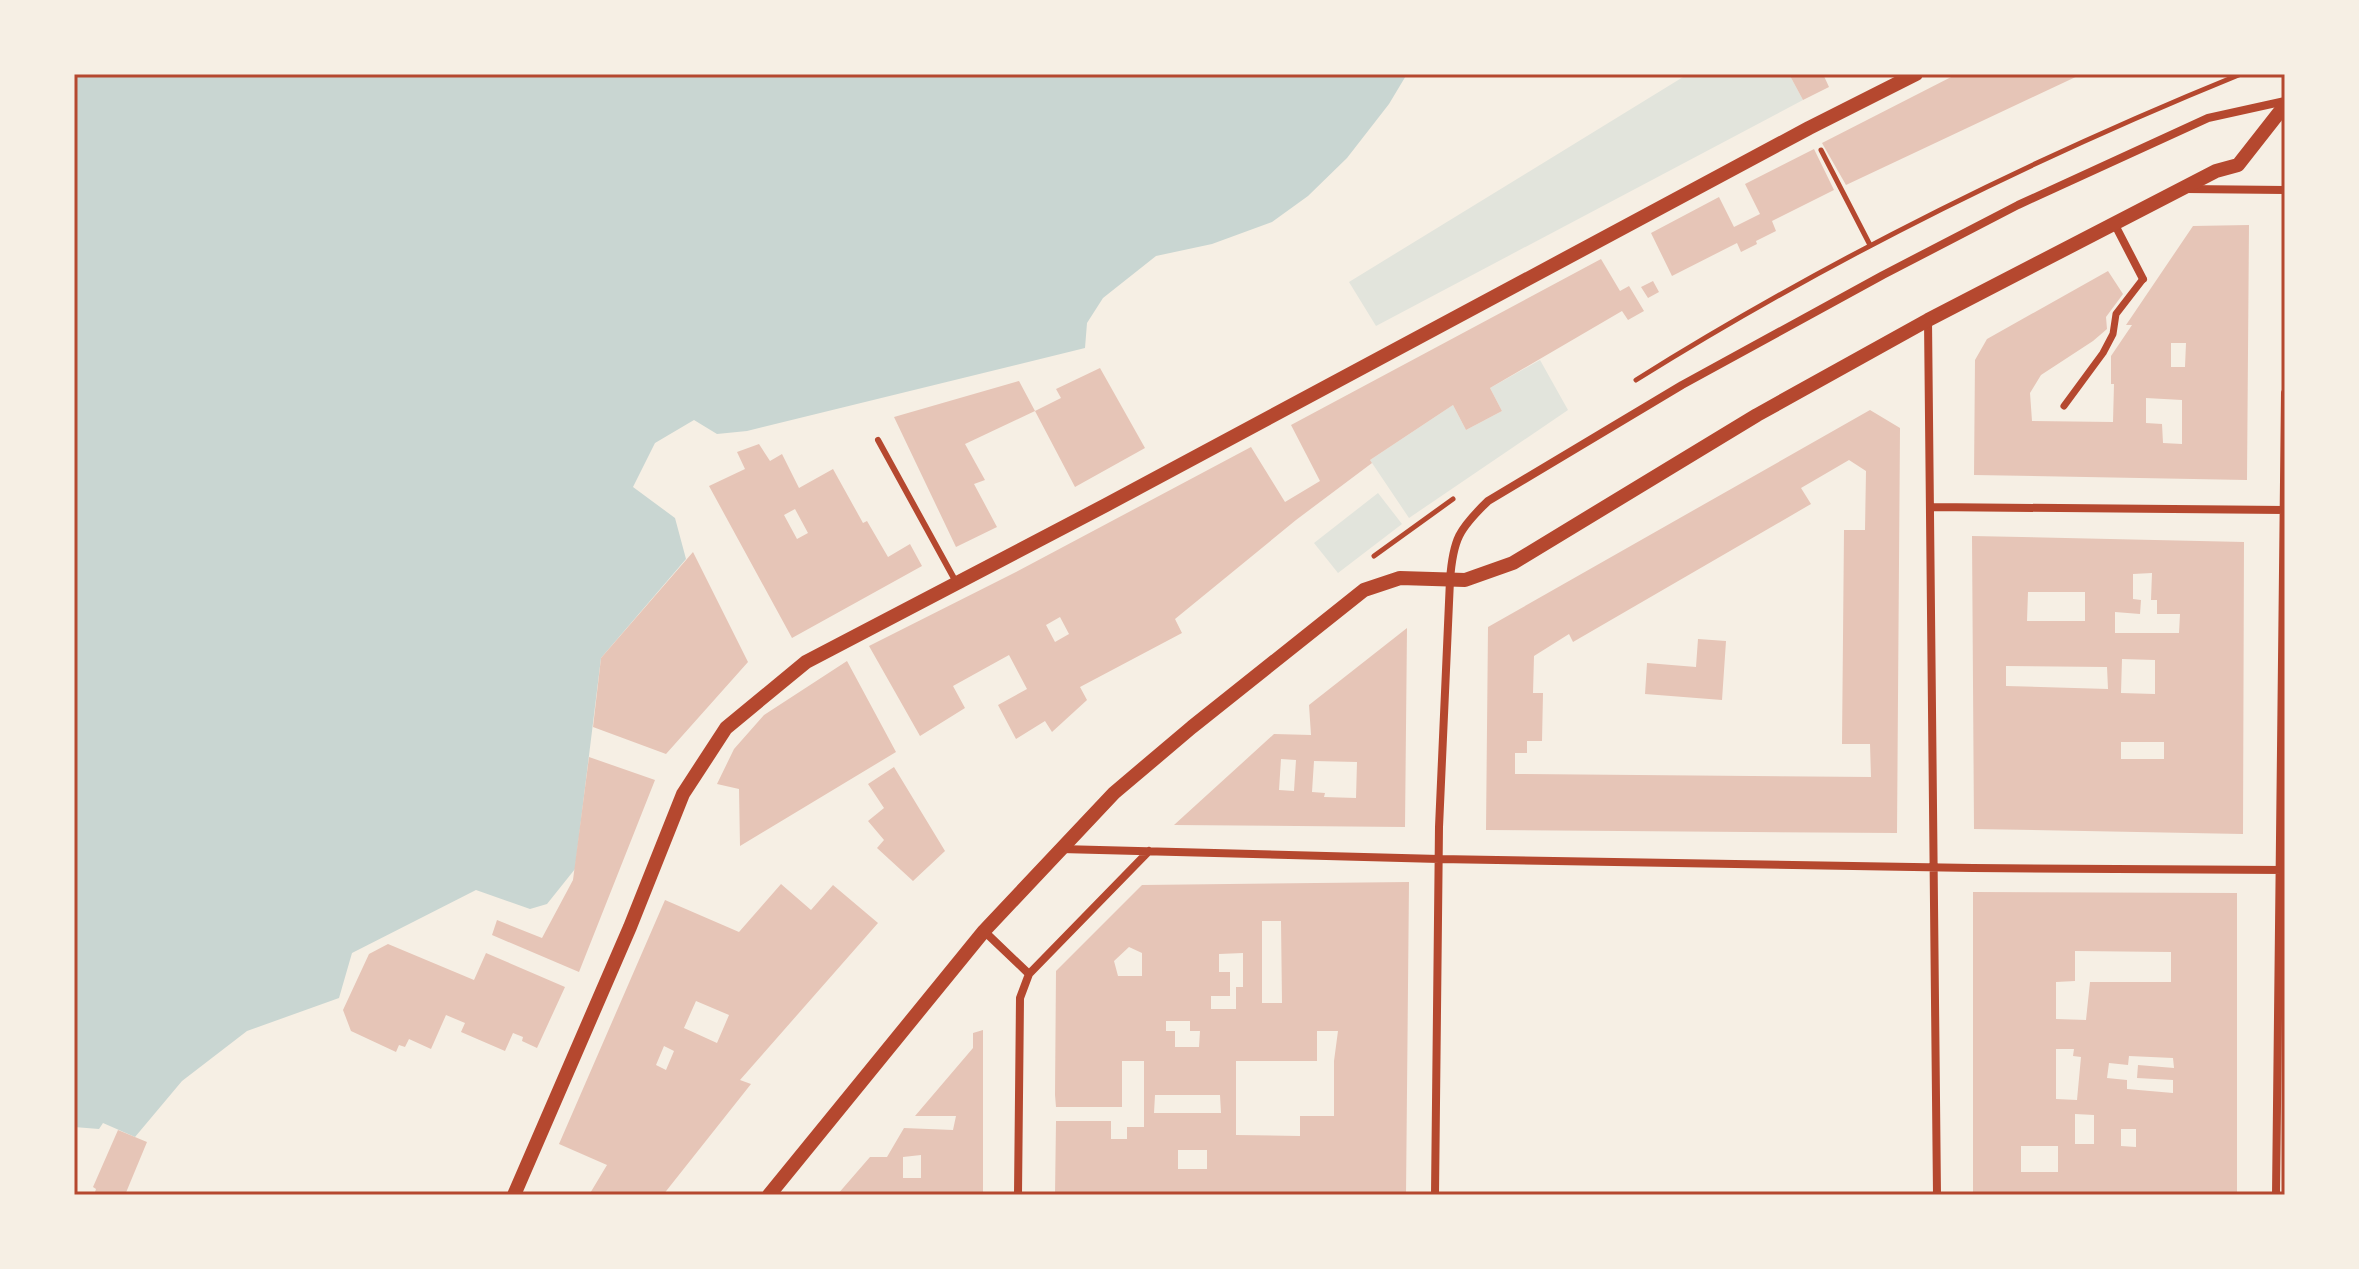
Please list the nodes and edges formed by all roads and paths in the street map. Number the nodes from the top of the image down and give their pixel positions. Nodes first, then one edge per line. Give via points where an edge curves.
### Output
1 (1916, 74) edge
2 (2285, 103) edge
3 (1809, 128) junction
4 (2181, 189) junction
5 (2285, 190) edge
6 (2114, 223) junction
7 (1870, 245) dead end
8 (2143, 279) joint
9 (1928, 320) junction
10 (2285, 393) edge
11 (2064, 406) dead end
12 (878, 440) dead end
13 (1930, 507) junction
14 (2284, 510) edge
15 (1450, 580) junction
16 (956, 582) junction
17 (1060, 849) junction
18 (1149, 851) junction
19 (1439, 859) junction
20 (1934, 867) junction
21 (2282, 870) edge
22 (984, 931) junction
23 (1029, 974) junction
24 (514, 1195) edge
25 (769, 1195) edge
26 (1018, 1195) edge
27 (1435, 1195) edge
28 (1937, 1195) edge
29 (2276, 1195) edge

1 - 3 street
2 - 4 street via 2238,165
2 - 15 street via 2208,118 2018,205 1682,385 1488,501 1466,523 1452,549
3 - 7 path
3 - 16 street
4 - 5 street
4 - 6 street
6 - 8 street
6 - 9 street
8 - 11 street via 2116,314 2103,353
9 - 13 street
9 - 15 street via 1757,415 1513,563
10 - 14 street
12 - 16 lane
13 - 14 street
13 - 20 street
14 - 21 street
15 - 17 street via 1400,578 1364,590 1114,793
15 - 19 street
16 - 24 street via 806,662 726,728 683,794
17 - 18 street
17 - 22 street
18 - 19 street
18 - 23 street
19 - 20 street
19 - 27 street
20 - 21 street
20 - 28 street
21 - 29 street
22 - 23 street
22 - 25 street
23 - 26 street via 1020,998

